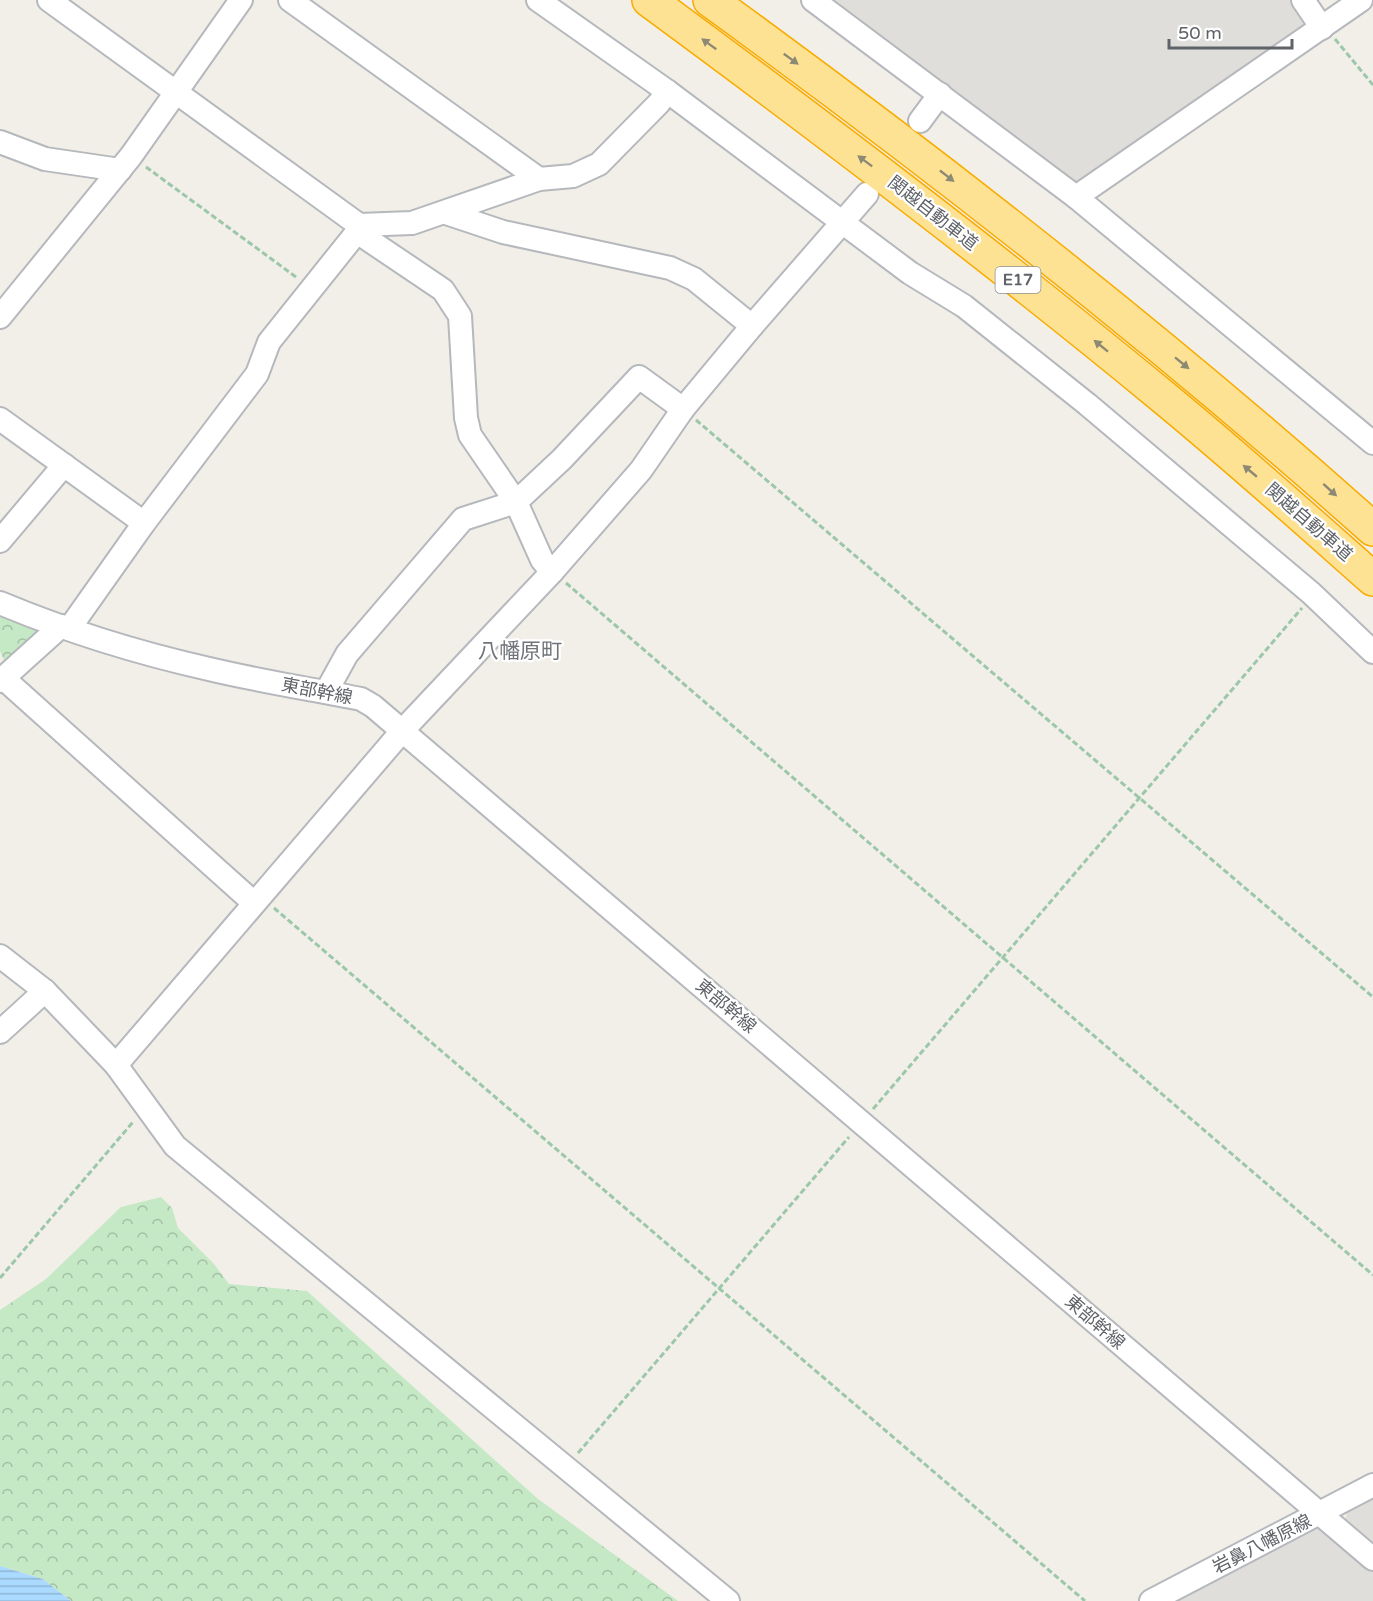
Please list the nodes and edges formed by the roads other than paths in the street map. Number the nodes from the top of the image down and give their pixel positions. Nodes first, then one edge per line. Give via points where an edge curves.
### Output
1 (49, 0) edge
2 (241, 0) edge
3 (290, 0) edge
4 (538, 0) edge
5 (649, 0) edge
6 (710, 0) edge
7 (813, 0) edge
8 (1303, 0) edge
9 (1361, 0) edge
10 (1323, 27) junction
11 (667, 91) junction
12 (177, 92) junction
13 (940, 94) junction
14 (920, 121) dead end
15 (0, 142) edge
16 (126, 163) junction
17 (539, 179) junction
18 (867, 194) dead end
19 (1076, 197) junction
20 (446, 213) junction
21 (843, 222) junction
22 (358, 228) junction
23 (0, 317) edge
24 (752, 326) junction
25 (683, 409) junction
26 (0, 419) edge
27 (1373, 443) edge
28 (64, 465) junction
29 (516, 502) junction
30 (144, 524) junction
31 (1373, 529) edge
32 (0, 541) edge
33 (552, 572) junction
34 (1373, 579) edge
35 (0, 603) edge
36 (65, 628) junction
37 (1373, 652) edge
38 (1, 680) edge
39 (326, 692) junction
40 (403, 730) junction
41 (257, 900) junction
42 (0, 956) edge
43 (45, 991) junction
44 (0, 1032) edge
45 (116, 1065) junction
46 (1373, 1485) edge
47 (1320, 1514) junction
48 (1373, 1559) edge
49 (728, 1601) edge
50 (1151, 1601) edge

1 - 12 street
2 - 12 street
3 - 17 street
4 - 11 street
34 -> 5 highway, 関越自動車道 / E17 via 1163,396 971,242
6 -> 31 highway, 関越自動車道 / E17 via 1000,217 1190,370
7 - 13 street
8 - 10 street
9 - 10 street
10 - 19 street
11 - 17 street via 599,164 573,176
11 - 21 street
12 - 16 street
12 - 22 street
13 - 14 street
13 - 19 street
15 - 16 street via 45,159
16 - 23 street
17 - 20 street
18 - 21 street
19 - 27 street
20 - 22 street via 412,223
20 - 24 street via 503,232 670,268 694,279
21 - 24 street
21 - 37 street via 910,273 964,306 1087,404 1311,593
22 - 29 street via 443,290 460,316 470,435
22 - 30 street via 269,342 257,374
24 - 25 street
25 - 29 street via 639,377
25 - 33 street via 641,470
26 - 28 street
28 - 30 street
28 - 32 street
29 - 33 street via 542,560
29 - 39 street via 463,519 346,654
30 - 36 street
33 - 40 street
35 - 36 street, 東部幹線
36 - 38 street
36 - 39 street, 東部幹線 via 210,669
38 - 41 street
39 - 40 street, 東部幹線 via 361,699
40 - 41 street
40 - 47 street, 東部幹線
41 - 45 street
42 - 43 street
43 - 44 street
43 - 45 street
45 - 49 street via 175,1146
46 - 47 street, 岩鼻八幡原線
47 - 48 street, 東部幹線
47 - 50 street, 岩鼻八幡原線

